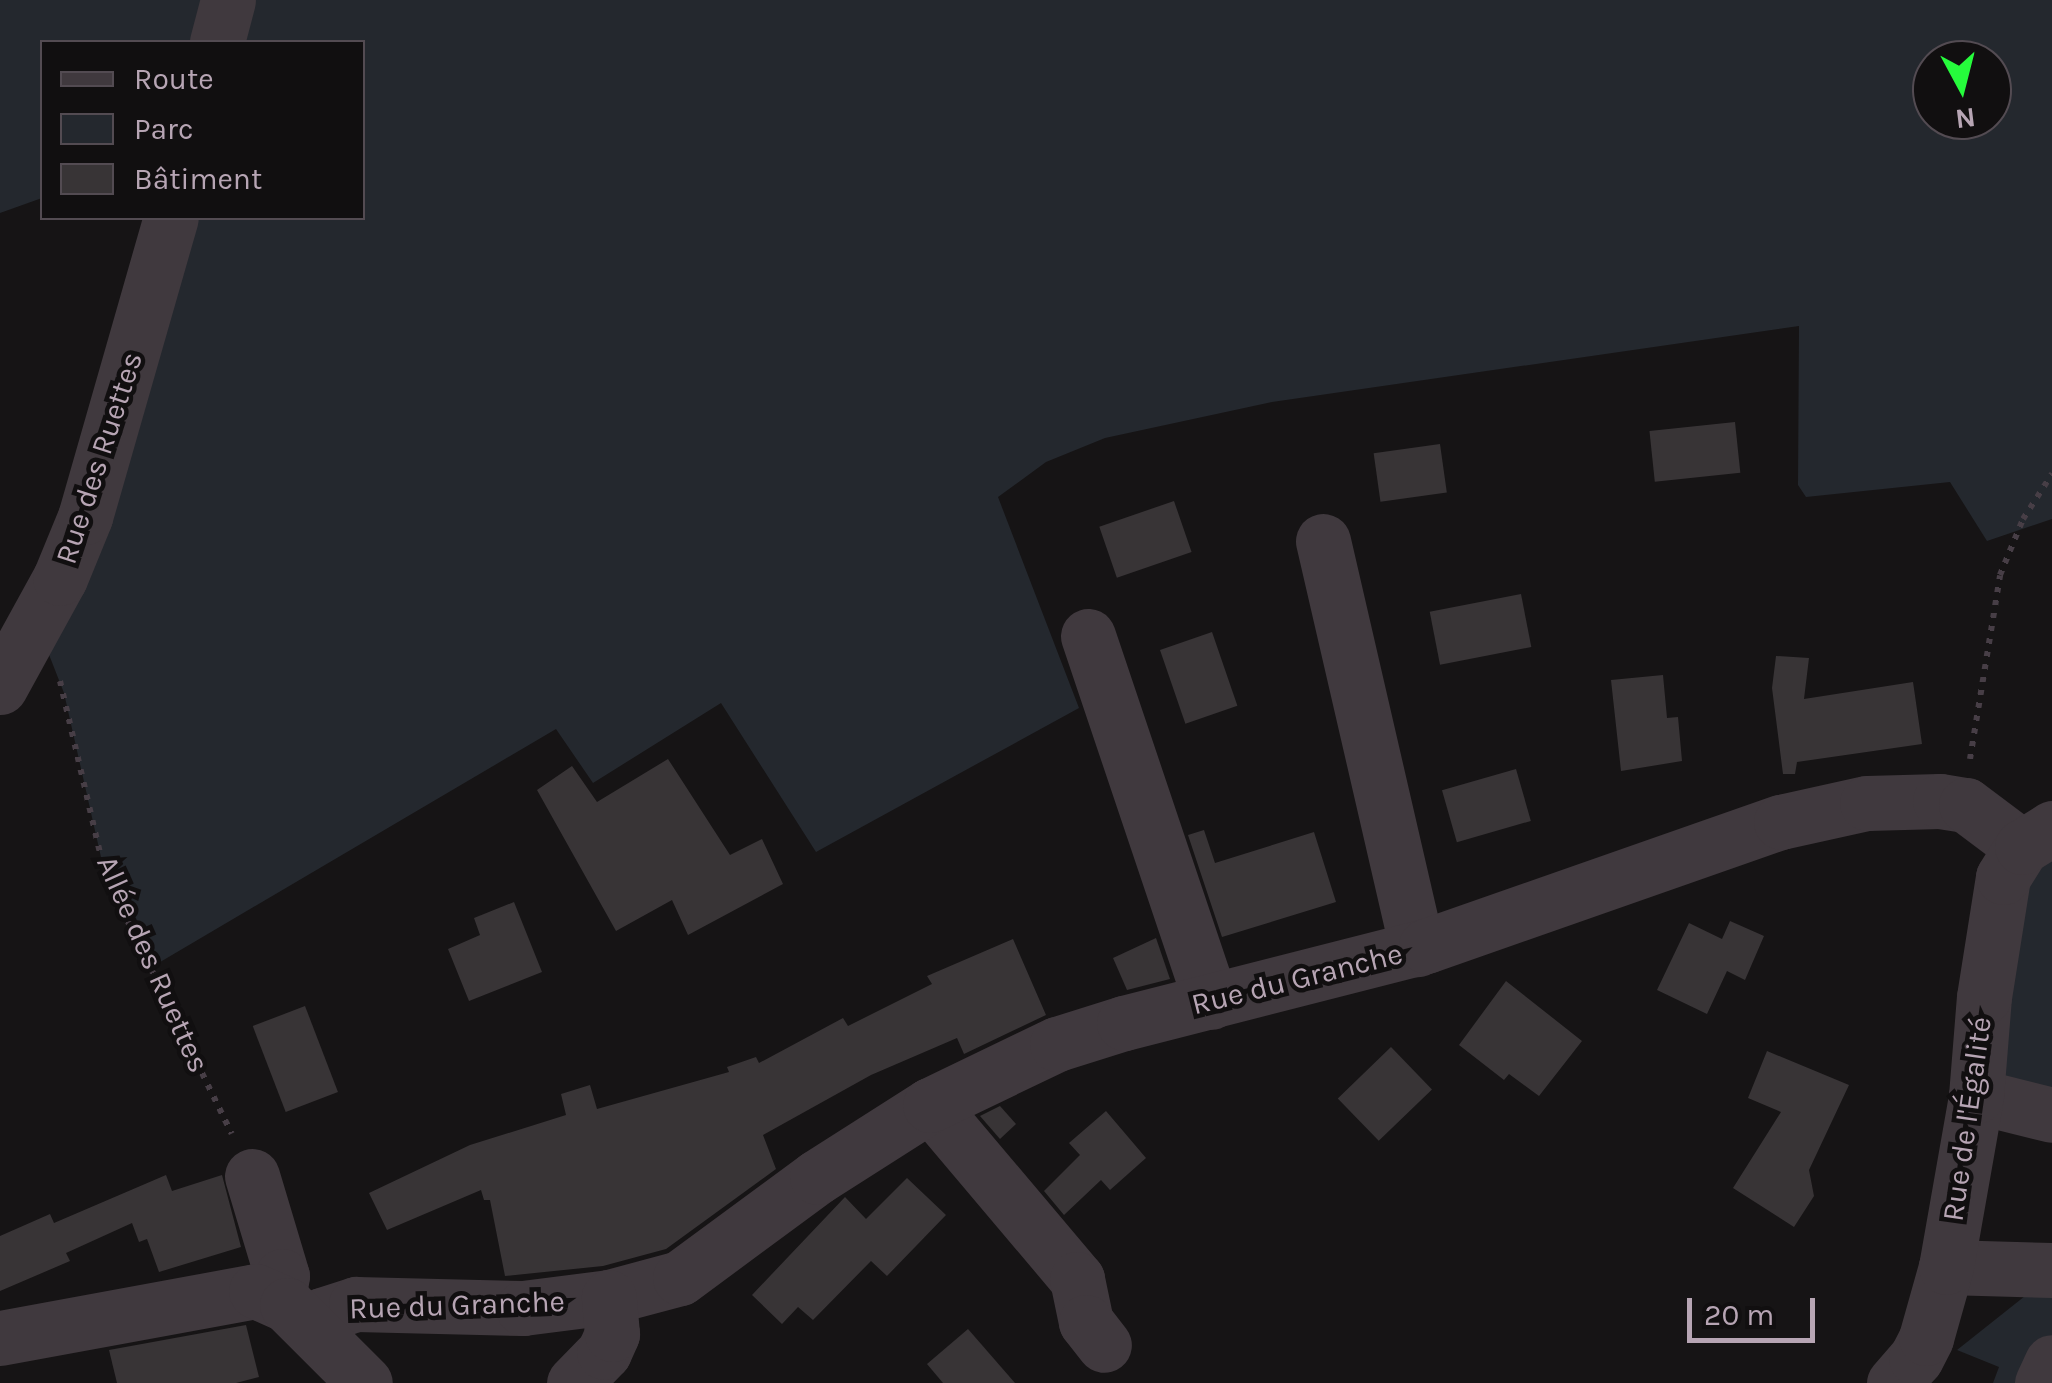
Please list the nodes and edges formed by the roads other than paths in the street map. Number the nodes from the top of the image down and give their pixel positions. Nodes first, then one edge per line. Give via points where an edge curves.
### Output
1 (228, 0) edge
2 (218, 40) edge
3 (170, 220) edge
4 (1323, 541) dead end
5 (1088, 636) dead end
6 (0, 687) edge
7 (2037, 838) edge
8 (1417, 948) junction
9 (1210, 1002) junction
10 (1976, 1096) junction
11 (930, 1104) junction
12 (2052, 1115) edge
13 (252, 1176) road end
14 (1946, 1267) junction
15 (2052, 1270) edge
16 (609, 1297) junction
17 (294, 1313) junction
18 (0, 1338) edge
19 (1104, 1345) dead end
20 (2052, 1362) edge
21 (364, 1383) edge
22 (574, 1383) edge
23 (1894, 1383) edge
24 (2042, 1383) edge

1 - 2 street
3 - 6 street, Rue des Ruettes via 85,517
4 - 8 street
5 - 9 street
7 - 8 street, Rue du Granche via 1966,805 1902,800 1797,818
7 - 10 street, Rue de l'Égalité via 2010,864 2000,892
8 - 9 street, Rue du Granche
9 - 11 street, Rue du Granche via 1057,1044
10 - 12 street
10 - 14 street, Rue de l'Égalité
11 - 16 street, Rue du Granche via 817,1176 693,1272
11 - 19 street via 1077,1279 1086,1322
13 - 17 street
14 - 15 street
14 - 23 street, Rue de l'Égalité via 1926,1338
16 - 17 street, Rue du Granche via 523,1308 356,1304 322,1315
16 - 22 street, Rue du Granche via 612,1334
17 - 18 street via 247,1292
17 - 21 street
20 - 24 street

